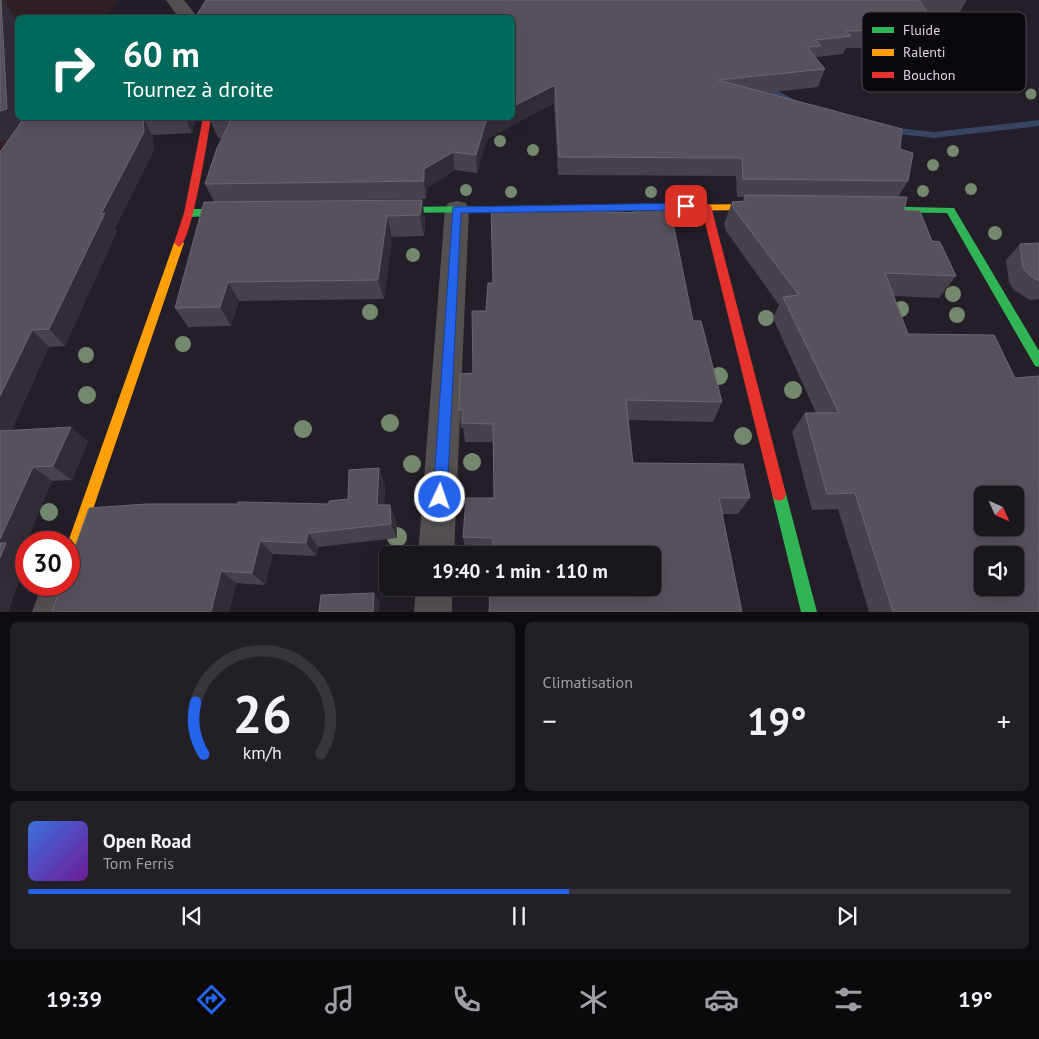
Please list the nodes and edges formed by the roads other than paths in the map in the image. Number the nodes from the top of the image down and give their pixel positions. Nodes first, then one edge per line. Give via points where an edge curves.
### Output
1 (174, 0) edge
2 (186, 15) edge
3 (207, 120) edge
4 (706, 206) junction
5 (784, 207) edge
6 (852, 208) edge
7 (457, 209) junction
8 (377, 210) edge
9 (248, 212) edge
10 (188, 213) junction
11 (1039, 362) edge
12 (79, 531) edge
13 (437, 546) edge
14 (56, 596) edge
15 (434, 596) edge
16 (50, 612) edge
17 (433, 612) edge
18 (809, 612) edge

1 - 2 street
3 - 10 street
4 - 5 street
4 - 7 street
4 - 18 street
6 - 11 street via 950,210
7 - 8 street
7 - 13 street
9 - 10 street
10 - 12 street
14 - 16 street
15 - 17 street

